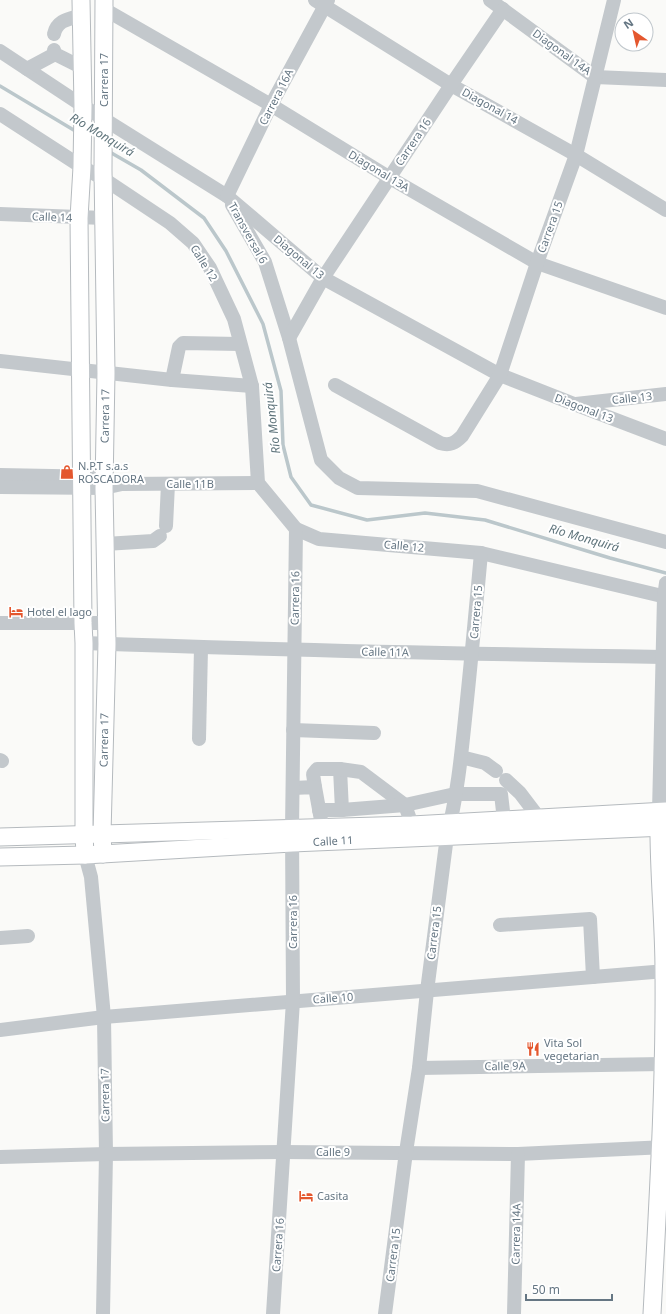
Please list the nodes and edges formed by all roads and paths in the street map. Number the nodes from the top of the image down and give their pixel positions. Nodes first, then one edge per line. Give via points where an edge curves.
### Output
1 (490, 0) edge
2 (614, 0) edge
3 (323, 2) edge
4 (104, 4) edge
5 (82, 7) edge
6 (503, 9) junction
7 (54, 34) dead end
8 (0, 51) edge
9 (83, 68) junction
10 (27, 69) junction
11 (595, 77) junction
12 (666, 80) edge
13 (451, 85) junction
14 (271, 105) junction
15 (83, 112) junction
16 (0, 114) edge
17 (104, 124) junction
18 (576, 155) junction
19 (82, 162) junction
20 (103, 175) junction
21 (390, 178) junction
22 (227, 196) junction
23 (666, 210) edge
24 (0, 214) edge
25 (79, 218) junction
26 (104, 218) junction
27 (537, 263) junction
28 (323, 278) junction
29 (666, 308) edge
30 (289, 338) junction
31 (240, 344) junction
32 (0, 361) edge
33 (80, 370) junction
34 (106, 373) junction
35 (500, 375) junction
36 (172, 380) junction
37 (335, 385) dead end
38 (252, 386) junction
39 (666, 394) edge
40 (574, 404) junction
41 (666, 439) edge
42 (0, 475) edge
43 (81, 482) junction
44 (104, 483) junction
45 (258, 483) junction
46 (168, 484) junction
47 (0, 487) edge
48 (296, 529) junction
49 (666, 542) edge
50 (105, 544) junction
51 (481, 553) junction
52 (665, 591) edge
53 (106, 622) junction
54 (0, 623) edge
55 (83, 623) junction
56 (84, 643) junction
57 (107, 644) junction
58 (201, 648) junction
59 (294, 650) junction
60 (472, 654) junction
61 (664, 657) junction
62 (293, 730) junction
63 (374, 733) dead end
64 (199, 739) dead end
65 (461, 757) junction
66 (340, 769) junction
67 (496, 771) dead end
68 (506, 780) dead end
69 (315, 786) junction
70 (293, 788) junction
71 (520, 793) junction
72 (455, 794) junction
73 (501, 794) junction
74 (405, 805) junction
75 (319, 810) junction
76 (342, 810) junction
77 (539, 818) junction
78 (663, 819) edge
79 (504, 820) junction
80 (412, 825) junction
81 (322, 828) junction
82 (449, 829) junction
83 (84, 834) junction
84 (102, 834) junction
85 (292, 836) junction
86 (0, 837) edge
87 (103, 854) junction
88 (85, 855) junction
89 (0, 857) edge
90 (91, 877) junction
91 (500, 925) dead end
92 (28, 936) dead end
93 (0, 938) edge
94 (665, 971) edge
95 (593, 977) junction
96 (427, 991) junction
97 (293, 1001) junction
98 (104, 1017) junction
99 (0, 1030) edge
100 (663, 1064) junction
101 (419, 1068) junction
102 (663, 1147) edge
103 (283, 1152) junction
104 (406, 1152) junction
105 (106, 1154) junction
106 (518, 1154) junction
107 (0, 1156) edge
108 (103, 1314) edge
109 (273, 1314) edge
110 (385, 1314) edge
111 (514, 1314) edge
112 (652, 1314) edge

1 - 6 street, Diagonal 14A
2 - 11 street, Carrera 15
3 - 13 street, Diagonal 14
3 - 14 street, Carrera 16A
4 - 14 street, Diagonal 13A
4 - 17 main road, Carrera 17
5 - 7 street via 58,24
5 - 9 main road, Carrera 17
6 - 11 street, Diagonal 14A
6 - 13 street, Carrera 16
8 - 10 street, Diagonal 13
9 - 10 street via 55,52
9 - 15 main road, Carrera 17
10 - 15 street, Diagonal 13
11 - 12 street, Diagonal 14A
11 - 18 street, Carrera 15
13 - 18 street, Diagonal 14
13 - 21 street, Carrera 16
14 - 21 street, Diagonal 13A
14 - 22 street, Carrera 16A
15 - 17 street, Diagonal 13
15 - 19 main road, Carrera 17
16 - 19 street
17 - 20 main road, Carrera 17
17 - 22 street, Diagonal 13
18 - 23 street, Diagonal 14
18 - 27 street, Carrera 15
19 - 20 street
19 - 25 main road, Carrera 17
20 - 26 main road, Carrera 17
20 - 31 street, Calle 12 via 170,223 193,243 210,268 234,319
21 - 27 street, Diagonal 13A
21 - 28 street, Carrera 16
22 - 28 street, Diagonal 13
22 - 30 street, Transversal 6 via 265,262
24 - 25 street, Calle 14
25 - 26 street, Calle 14
25 - 33 main road, Carrera 17
26 - 34 main road, Carrera 17
27 - 29 street, Diagonal 13A
27 - 35 street, Carrera 15
28 - 30 street, Carrera 16
28 - 35 street, Diagonal 13
30 - 49 street via 321,460 339,478 358,488 477,491
31 - 36 street via 183,344 179,347
31 - 38 street, Calle 12
32 - 33 street
33 - 34 street
33 - 43 main road, Carrera 17
34 - 36 street
34 - 44 main road, Carrera 17
35 - 37 street, Carrera 15 via 462,436 448,445
35 - 40 street, Diagonal 13
36 - 38 street
38 - 45 street, Calle 12
39 - 40 street, Calle 13
40 - 41 street, Diagonal 13
42 - 43 street, Calle 11B
43 - 44 street, Calle 11B
43 - 47 street, Calle 11B
43 - 55 main road, Carrera 17
44 - 46 street, Calle 11B
44 - 50 main road, Carrera 17
45 - 46 street, Calle 11B
45 - 48 street, Calle 12
46 - 50 street via 163,531 153,541
48 - 51 street, Calle 12 via 319,539
48 - 59 street, Carrera 16
50 - 53 main road, Carrera 17
51 - 52 street, Calle 12
51 - 60 street, Carrera 15
52 - 61 street
53 - 55 street
53 - 57 main road, Carrera 17
54 - 55 street
55 - 56 main road, Carrera 17
56 - 57 street, Calle 11A
56 - 83 main road, Carrera 17
57 - 58 street, Calle 11A
57 - 84 main road, Carrera 17
58 - 59 street, Calle 11A
58 - 64 street
59 - 60 street, Calle 11A
59 - 62 street, Carrera 16
60 - 61 street, Calle 11A
60 - 65 street, Carrera 15
61 - 78 street
62 - 63 street
62 - 70 street, Carrera 16
65 - 67 street via 485,763
65 - 72 street, Carrera 15
66 - 69 street via 317,769 313,774
66 - 74 street via 361,772
66 - 76 street
68 - 71 street
69 - 70 street
69 - 75 street
70 - 85 street, Carrera 16
71 - 73 street
71 - 77 street
72 - 73 street
72 - 74 street
72 - 82 street, Carrera 15
73 - 79 street
74 - 76 street
74 - 80 street
75 - 76 street
75 - 81 street
77 - 78 main road, Calle 11
77 - 79 main road, Calle 11
78 - 82 main road, Calle 11
78 - 94 main road
79 - 82 main road, Calle 11
80 - 81 main road, Calle 11
80 - 82 main road, Calle 11
81 - 85 main road, Calle 11
82 - 85 main road, Calle 11
82 - 96 street, Carrera 15
83 - 84 main road, Calle 11
83 - 86 main road, Calle 11
83 - 88 main road, Carrera 17
84 - 85 main road, Calle 11
84 - 87 main road, Carrera 17
85 - 87 main road, Calle 11
85 - 97 street, Carrera 16
87 - 88 main road, Calle 11
87 - 90 street
88 - 89 main road, Calle 11
88 - 90 street, Carrera 17
90 - 98 street, Carrera 17
91 - 95 street via 590,919
92 - 93 street
94 - 95 street, Calle 10
94 - 100 main road
95 - 96 street, Calle 10
96 - 97 street, Calle 10
96 - 101 street, Carrera 15
97 - 98 street, Calle 10
97 - 103 street, Carrera 16
98 - 99 street, Calle 10
98 - 105 street, Carrera 17
100 - 101 street, Calle 9A
100 - 102 main road
101 - 104 street, Carrera 15
102 - 106 street, Calle 9
102 - 112 main road
103 - 104 street, Calle 9
103 - 105 street, Calle 9
103 - 109 street, Carrera 16
104 - 106 street, Calle 9
104 - 110 street, Carrera 15
105 - 107 street, Calle 9
105 - 108 street, Carrera 17
106 - 111 street, Carrera 14A

